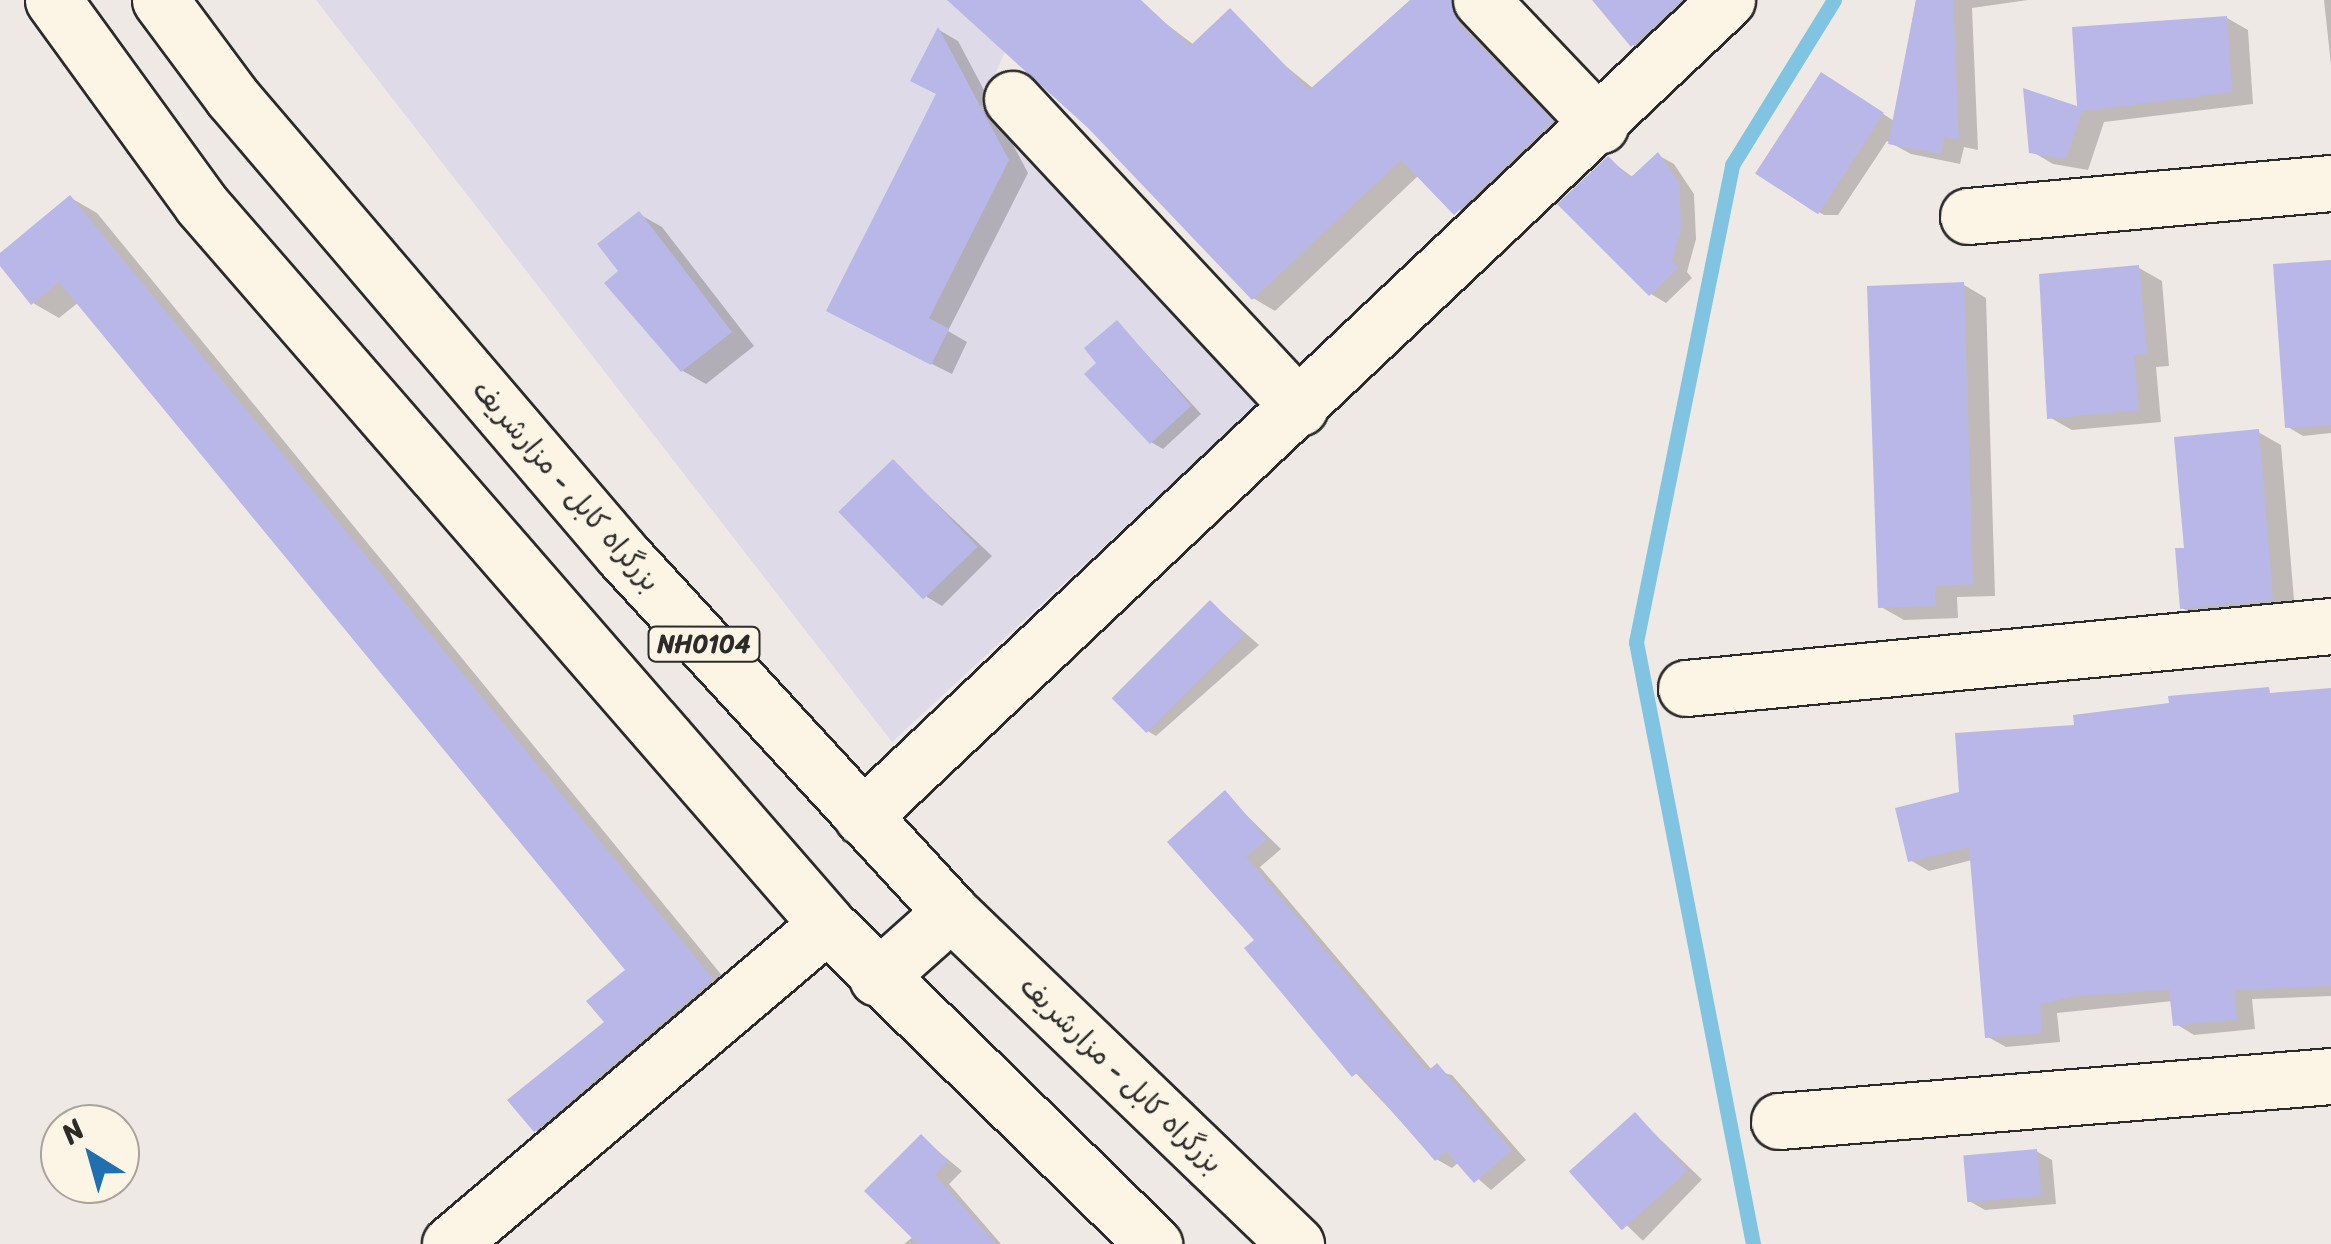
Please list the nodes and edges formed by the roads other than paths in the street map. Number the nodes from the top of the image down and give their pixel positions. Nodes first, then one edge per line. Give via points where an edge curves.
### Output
1 (53, 0) edge
2 (160, 0) edge
3 (1482, 0) edge
4 (1727, 0) edge
5 (1012, 99) dead end
6 (1600, 125) junction
7 (2331, 183) edge
8 (1968, 216) dead end
9 (1300, 408) junction
10 (2331, 626) edge
11 (1686, 688) dead end
12 (862, 817) junction
13 (951, 912) junction
14 (827, 924) junction
15 (876, 978) junction
16 (2331, 1076) edge
17 (1779, 1120) dead end
18 (450, 1244) edge
19 (1154, 1244) edge
20 (1296, 1244) edge

1 - 14 main road, NH0104 via 201,204
2 - 12 main road, بزرگراه کابل - مزارشریف / NH0104 via 232,97 610,540
3 - 6 main road
4 - 6 main road
5 - 9 main road
6 - 9 main road
7 - 8 main road
9 - 12 main road
10 - 11 main road
12 - 13 main road, بزرگراه کابل - مزارشریف / NH0104
13 - 15 main road
13 - 20 main road, بزرگراه کابل - مزارشریف / NH0104
14 - 15 main road, NH0104
14 - 18 main road
15 - 19 main road, NH0104
16 - 17 main road

